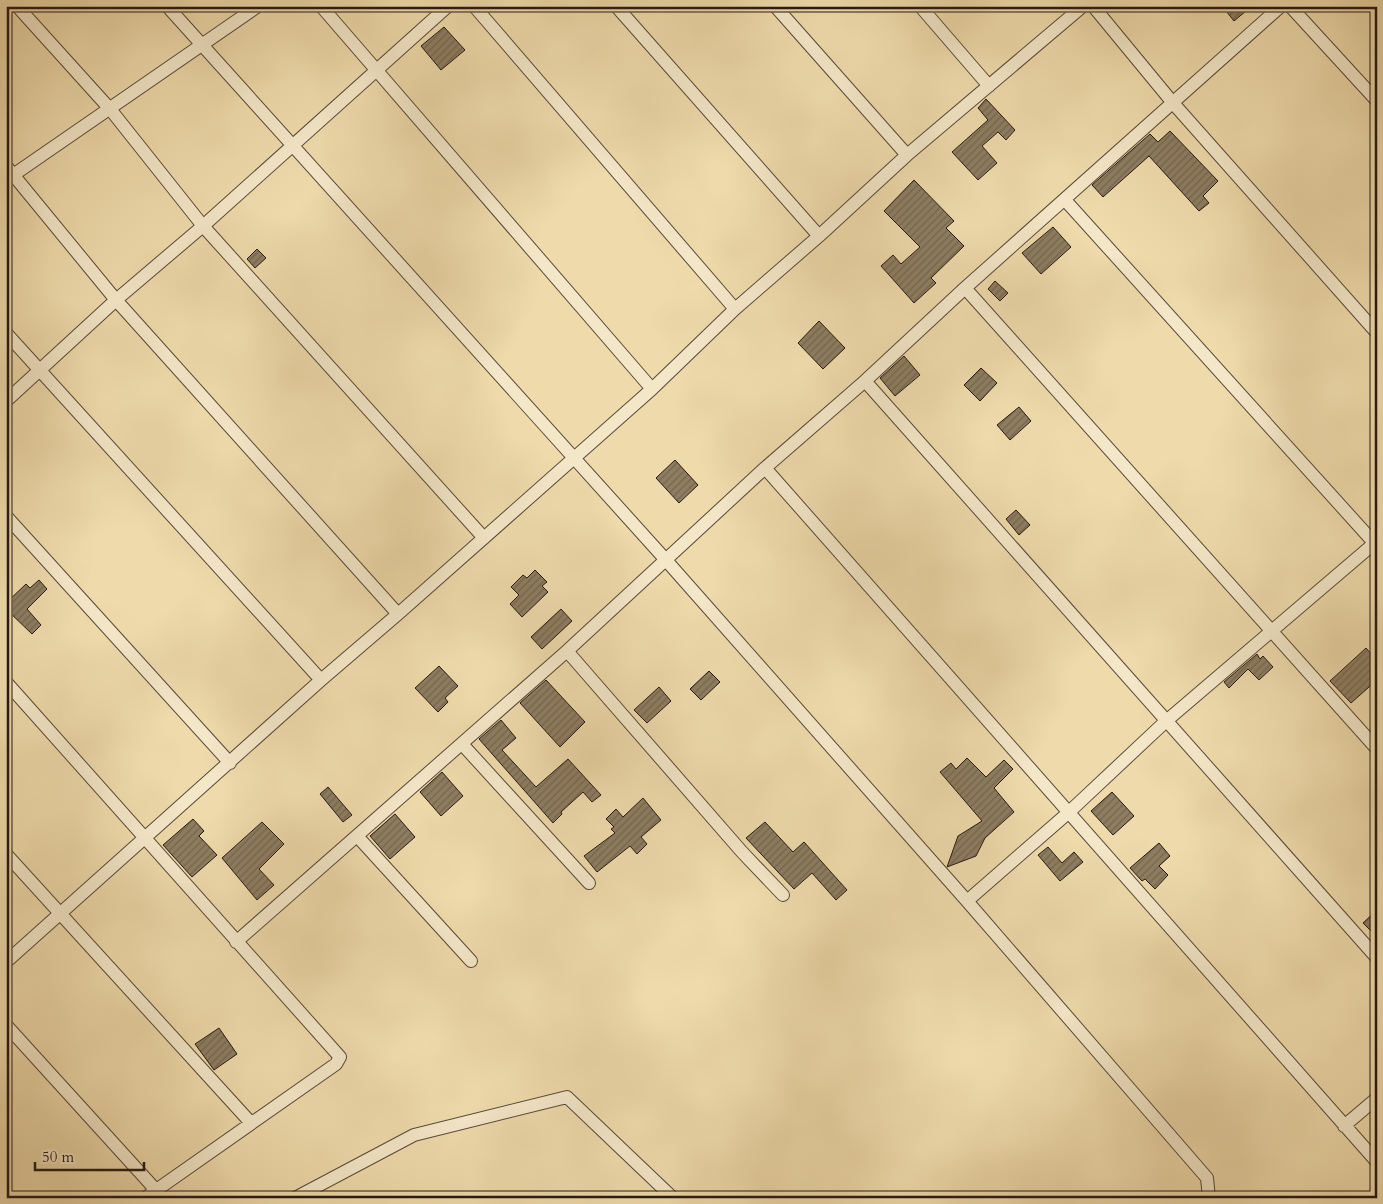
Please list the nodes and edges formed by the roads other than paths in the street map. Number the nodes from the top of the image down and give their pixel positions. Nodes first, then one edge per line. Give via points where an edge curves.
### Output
1 (17, 6) edge
2 (167, 6) edge
3 (258, 6) edge
4 (321, 6) edge
5 (448, 6) edge
6 (474, 6) edge
7 (616, 6) edge
8 (775, 6) edge
9 (920, 6) edge
10 (1083, 6) edge
11 (1093, 6) edge
12 (1281, 6) edge
13 (1290, 6) edge
14 (202, 46) junction
15 (376, 71) junction
16 (989, 86) junction
17 (1377, 101) edge
18 (1173, 104) junction
19 (110, 108) junction
20 (294, 144) junction
21 (907, 156) junction
22 (9, 174) edge
23 (1065, 200) junction
24 (203, 226) junction
25 (819, 236) junction
26 (965, 288) junction
27 (116, 300) junction
28 (735, 309) junction
29 (6, 333) edge
30 (1377, 333) edge
31 (40, 370) junction
32 (865, 381) junction
33 (652, 389) junction
34 (6, 401) edge
35 (573, 459) junction
36 (765, 468) junction
37 (6, 516) edge
38 (484, 538) junction
39 (1376, 544) edge
40 (665, 559) junction
41 (398, 614) junction
42 (1273, 630) junction
43 (568, 651) junction
44 (321, 680) junction
45 (6, 682) edge
46 (1165, 722) junction
47 (462, 744) junction
48 (1377, 749) edge
49 (230, 763) junction
50 (1068, 813) junction
51 (356, 836) junction
52 (144, 839) junction
53 (6, 854) edge
54 (589, 883) dead end
55 (783, 895) dead end
56 (967, 901) junction
57 (60, 915) junction
58 (236, 942) junction
59 (1377, 958) edge
60 (472, 961) dead end
61 (6, 962) edge
62 (6, 1025) edge
63 (1377, 1098) edge
64 (251, 1123) junction
65 (1344, 1126) junction
66 (1377, 1162) edge
67 (150, 1194) edge
68 (6, 1195) edge
69 (9, 1198) edge
70 (295, 1198) edge
71 (673, 1198) edge
72 (1210, 1198) edge

1 - 19 street
2 - 14 street
3 - 14 street
4 - 15 street
5 - 15 street
6 - 28 street
7 - 25 street
8 - 21 street
9 - 16 street
10 - 16 street
11 - 18 street
12 - 18 street
13 - 17 street
14 - 19 street
14 - 20 street
15 - 20 street
15 - 33 street
16 - 21 street
18 - 23 street
18 - 30 street
19 - 22 street
19 - 24 street
20 - 24 street
20 - 35 street
21 - 25 street
22 - 27 street
23 - 26 street
23 - 39 street
24 - 27 street
24 - 38 street
25 - 28 street
26 - 32 street
26 - 42 street
27 - 31 street
27 - 41 street
28 - 33 street
29 - 31 street
31 - 34 street
31 - 44 street
32 - 36 street
32 - 46 street
33 - 35 street
35 - 38 street
35 - 40 street
36 - 40 street
36 - 50 street
37 - 49 street
38 - 41 street
39 - 42 street
40 - 43 street
40 - 56 street
41 - 44 street
42 - 46 street
42 - 48 street
43 - 47 street
43 - 55 street
44 - 49 street
45 - 52 street
46 - 50 street
46 - 59 street
47 - 51 street
47 - 54 street
49 - 52 street
50 - 56 street
50 - 65 street
51 - 58 street
51 - 60 street
52 - 57 street
52 - 58 street
53 - 57 street
56 - 72 street via 1207,1178
57 - 61 street
57 - 64 street
58 - 64 street via 340,1057 336,1064
62 - 67 street
63 - 65 street
64 - 67 street
65 - 66 street
68 - 69 street
70 - 71 street via 414,1135 568,1097

